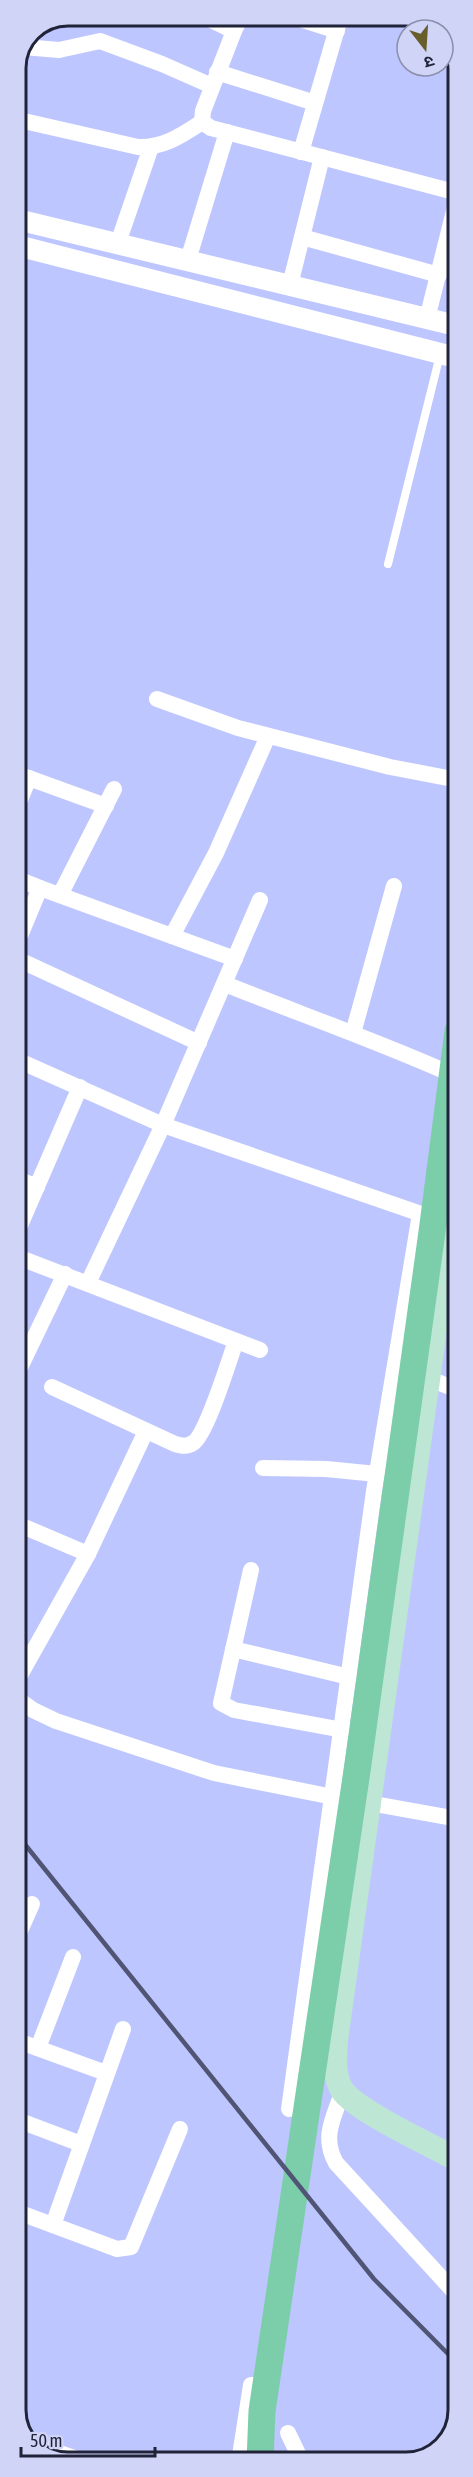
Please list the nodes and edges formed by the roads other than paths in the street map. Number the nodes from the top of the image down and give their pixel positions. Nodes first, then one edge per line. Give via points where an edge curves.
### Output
1 (224, 26) edge
2 (237, 26) edge
3 (338, 26) edge
4 (234, 31) junction
5 (31, 48) edge
6 (215, 79) junction
7 (315, 103) junction
8 (26, 122) edge
9 (202, 122) junction
10 (227, 132) junction
11 (151, 147) junction
12 (301, 152) junction
13 (322, 157) junction
14 (447, 191) edge
15 (26, 222) edge
16 (302, 237) junction
17 (447, 241) edge
18 (118, 243) junction
19 (26, 248) edge
20 (188, 261) junction
21 (439, 275) junction
22 (290, 285) junction
23 (427, 319) junction
24 (447, 324) edge
25 (447, 356) edge
26 (447, 362) edge
27 (388, 564) dead end
28 (157, 699) dead end
29 (268, 736) junction
30 (26, 777) edge
31 (447, 778) edge
32 (114, 789) dead end
33 (106, 806) junction
34 (26, 882) edge
35 (394, 886) dead end
36 (40, 888) junction
37 (60, 895) junction
38 (260, 900) dead end
39 (26, 922) edge
40 (172, 936) junction
41 (235, 959) junction
42 (26, 963) edge
43 (225, 984) junction
44 (353, 1033) junction
45 (199, 1043) junction
46 (26, 1064) edge
47 (447, 1072) edge
48 (80, 1087) junction
49 (447, 1104) edge
50 (163, 1125) junction
51 (26, 1182) edge
52 (37, 1187) junction
53 (26, 1212) edge
54 (431, 1214) junction
55 (26, 1260) edge
56 (65, 1274) junction
57 (88, 1283) junction
58 (236, 1341) junction
59 (260, 1350) dead end
60 (26, 1355) edge
61 (427, 1378) junction
62 (448, 1386) edge
63 (52, 1387) dead end
64 (146, 1431) junction
65 (263, 1468) dead end
66 (377, 1474) junction
67 (26, 1528) edge
68 (88, 1554) junction
69 (251, 1570) dead end
70 (233, 1648) junction
71 (26, 1664) edge
72 (349, 1677) junction
73 (26, 1705) edge
74 (343, 1730) junction
75 (333, 1797) junction
76 (369, 1803) junction
77 (448, 1817) edge
78 (32, 1904) dead end
79 (26, 1917) edge
80 (74, 1957) dead end
81 (123, 2029) dead end
82 (26, 2044) edge
83 (38, 2048) junction
84 (106, 2073) junction
85 (343, 2090) junction
86 (289, 2109) dead end
87 (26, 2123) edge
88 (180, 2129) dead end
89 (81, 2144) junction
90 (448, 2155) edge
91 (26, 2215) edge
92 (53, 2225) junction
93 (448, 2285) edge
94 (251, 2385) dead end
95 (288, 2433) dead end
96 (241, 2451) edge
97 (261, 2451) edge
98 (297, 2451) edge

1 - 4 street
2 - 4 street
3 - 7 street
4 - 6 street
5 - 6 street via 59,50 100,41
6 - 7 street
6 - 9 street via 202,111
7 - 12 street
8 - 11 street
9 - 10 street
9 - 11 street via 175,139
10 - 12 street
10 - 20 street
11 - 18 street
12 - 13 street
13 - 14 street
13 - 16 street
15 - 18 street
16 - 21 street
16 - 22 street
17 - 21 street
18 - 20 street
19 - 25 street
20 - 22 street
21 - 23 street
22 - 23 street
23 - 24 street
26 - 27 lane
28 - 29 street
29 - 31 street
29 - 40 street via 216,853
30 - 33 street
32 - 33 street
33 - 37 street
34 - 36 street
35 - 44 street
36 - 37 street
36 - 39 street
37 - 40 street
38 - 41 street
40 - 41 street
41 - 43 street
42 - 45 street
43 - 44 street
43 - 45 street
44 - 47 street
45 - 50 street
46 - 48 street
48 - 50 street
48 - 52 street
49 - 54 main road
50 - 54 street
50 - 57 street
51 - 52 street
52 - 53 street
54 - 61 main road via 447,1245
54 - 66 street
54 - 97 main road via 355,1786 264,2399
55 - 56 street
56 - 57 street
56 - 60 street
57 - 58 street
58 - 59 street
58 - 64 street via 204,1430 196,1440 183,1447
61 - 62 street
61 - 76 main road
63 - 64 street
64 - 68 street
65 - 66 street
66 - 72 street
67 - 68 street
68 - 71 street
69 - 70 street
70 - 72 street
70 - 74 street via 221,1703
72 - 74 street
73 - 75 street via 56,1721 214,1773
74 - 75 street
75 - 86 street
76 - 77 street
76 - 85 main road via 336,2040 334,2067
78 - 79 street
80 - 83 street
81 - 84 street
82 - 83 street
83 - 84 street
84 - 89 street
85 - 90 main road via 358,2104
85 - 93 street via 327,2139 328,2150
87 - 89 street
88 - 92 street via 131,2247 117,2249
89 - 92 street
91 - 92 street
94 - 96 street
95 - 98 street

